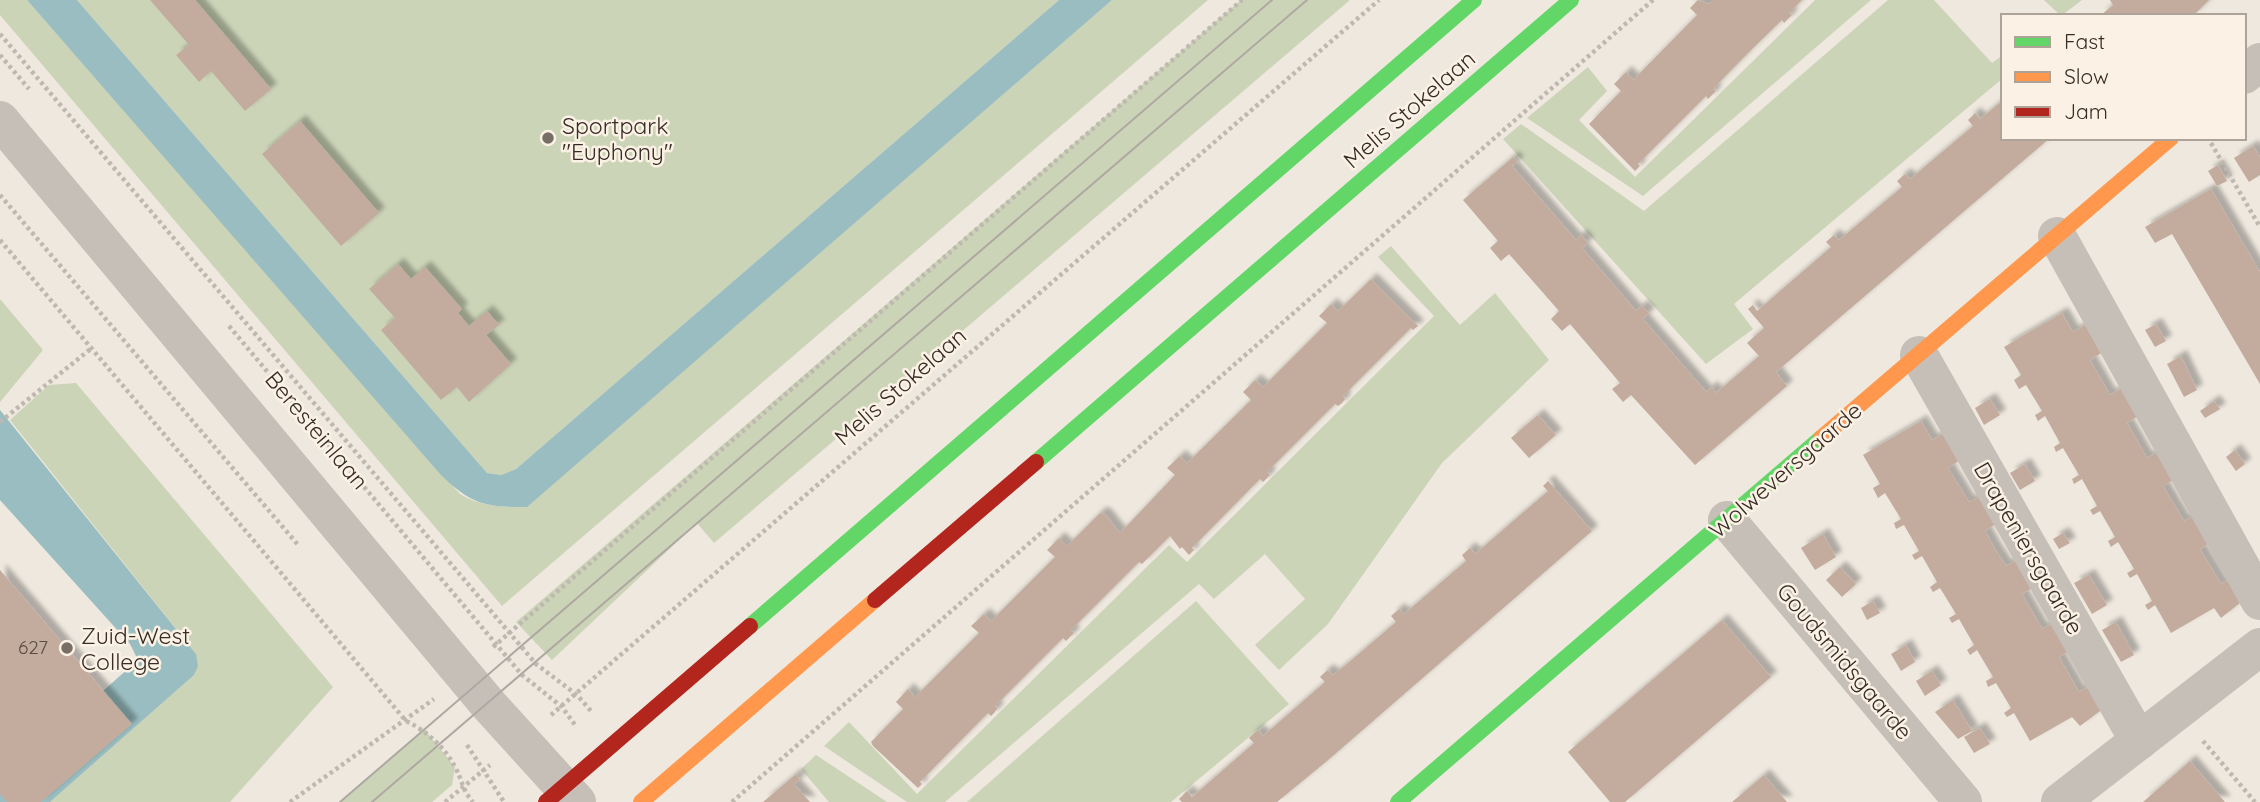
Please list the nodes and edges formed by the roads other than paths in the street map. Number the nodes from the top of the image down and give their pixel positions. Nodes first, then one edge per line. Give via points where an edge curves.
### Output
1 (1475, 0) edge
2 (1571, 0) edge
3 (2260, 62) edge
4 (2246, 73) edge
5 (0, 120) edge
6 (2169, 140) edge
7 (2057, 236) junction
8 (1919, 355) junction
9 (1727, 520) junction
10 (2260, 601) edge
11 (2260, 647) edge
12 (2139, 741) junction
13 (562, 797) edge
14 (641, 802) edge
15 (1398, 802) edge
16 (1963, 802) edge
17 (2060, 802) edge

1 - 13 street, Melis Stokelaan via 598,757
2 - 14 street, Melis Stokelaan
3 - 4 street
5 - 13 street, Beresteinlaan via 520,740
6 - 7 street, Wolweversgaarde
7 - 8 street, Wolweversgaarde
7 - 10 street
8 - 9 street, Wolweversgaarde
8 - 12 street, Drapeniersgaarde
9 - 15 street, Wolweversgaarde
9 - 16 street, Goudsmidsgaarde
11 - 12 street
12 - 17 street

